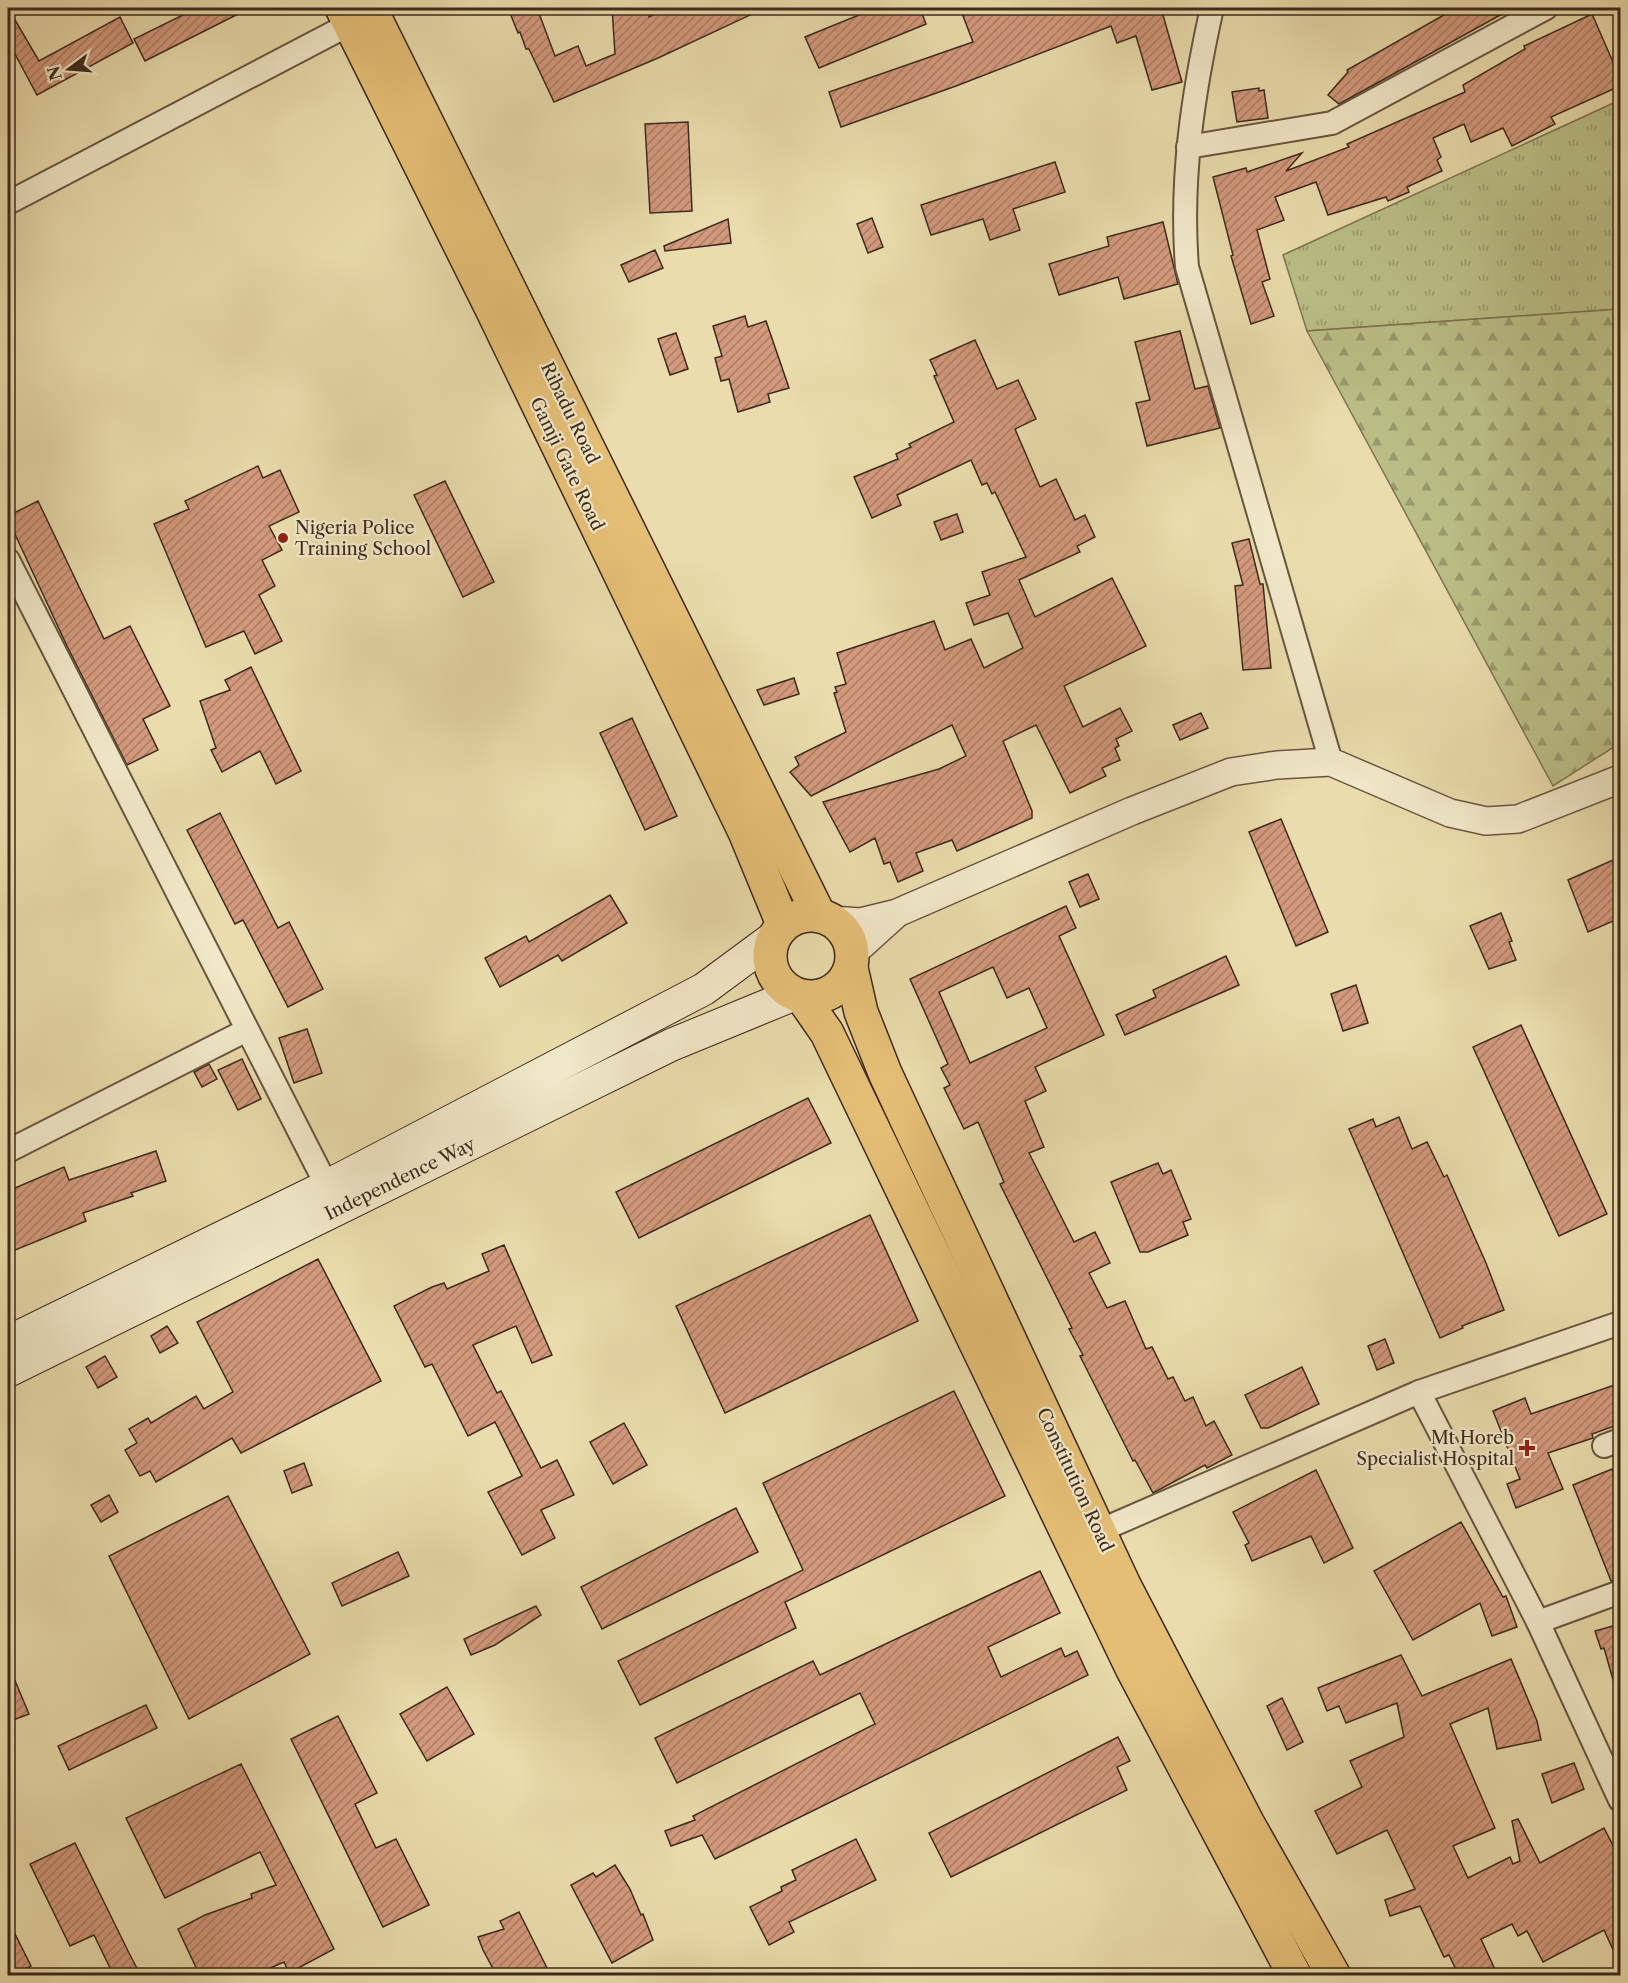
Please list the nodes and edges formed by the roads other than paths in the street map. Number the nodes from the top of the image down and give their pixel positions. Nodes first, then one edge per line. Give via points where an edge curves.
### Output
1 (1196, 8) edge
2 (1212, 8) edge
3 (1546, 8) edge
4 (354, 13) edge
5 (1207, 31) junction
6 (1188, 147) junction
7 (8, 203) edge
8 (8, 560) edge
9 (1330, 762) junction
10 (1620, 779) edge
11 (897, 914) junction
12 (826, 917) junction
13 (778, 931) junction
14 (852, 961) junction
15 (798, 995) junction
16 (248, 1030) junction
17 (8, 1151) edge
18 (327, 1186) junction
19 (1620, 1323) edge
20 (8, 1342) edge
21 (8, 1371) edge
22 (1419, 1392) junction
23 (1099, 1531) junction
24 (1620, 1592) edge
25 (1538, 1622) junction
26 (1620, 1800) edge
27 (1295, 1976) edge
28 (1334, 1976) edge

1 - 5 street
2 - 5 street
3 - 6 street via 1332,123
4 - 7 street
4 - 12 main road, Ribadu Road via 771,819
4 - 13 main road, Gamji Gate Road via 486,296 746,832
5 - 6 street
6 - 9 street via 1183,215 1187,267
8 - 16 street
9 - 10 street via 1450,813 1486,821 1518,819
9 - 11 street via 1231,772
11 - 12 street via 860,922
11 - 14 street
12 - 13 main road via 794,917
12 - 14 main road via 846,934
13 - 15 main road via 769,954 772,971 781,985
13 - 18 main road, Independence Way via 705,989
14 - 15 main road via 846,979 826,995
14 - 23 main road, Constitution Road via 861,1012 881,1064
15 - 21 main road, Independence Way via 671,1045
15 - 27 main road, Constitution Road via 827,1033 1132,1668
16 - 17 street
16 - 18 street
18 - 20 main road, Independence Way
19 - 22 street
22 - 23 street
22 - 25 street
23 - 28 main road, Constitution Road via 1181,1701
24 - 25 street
25 - 26 street

